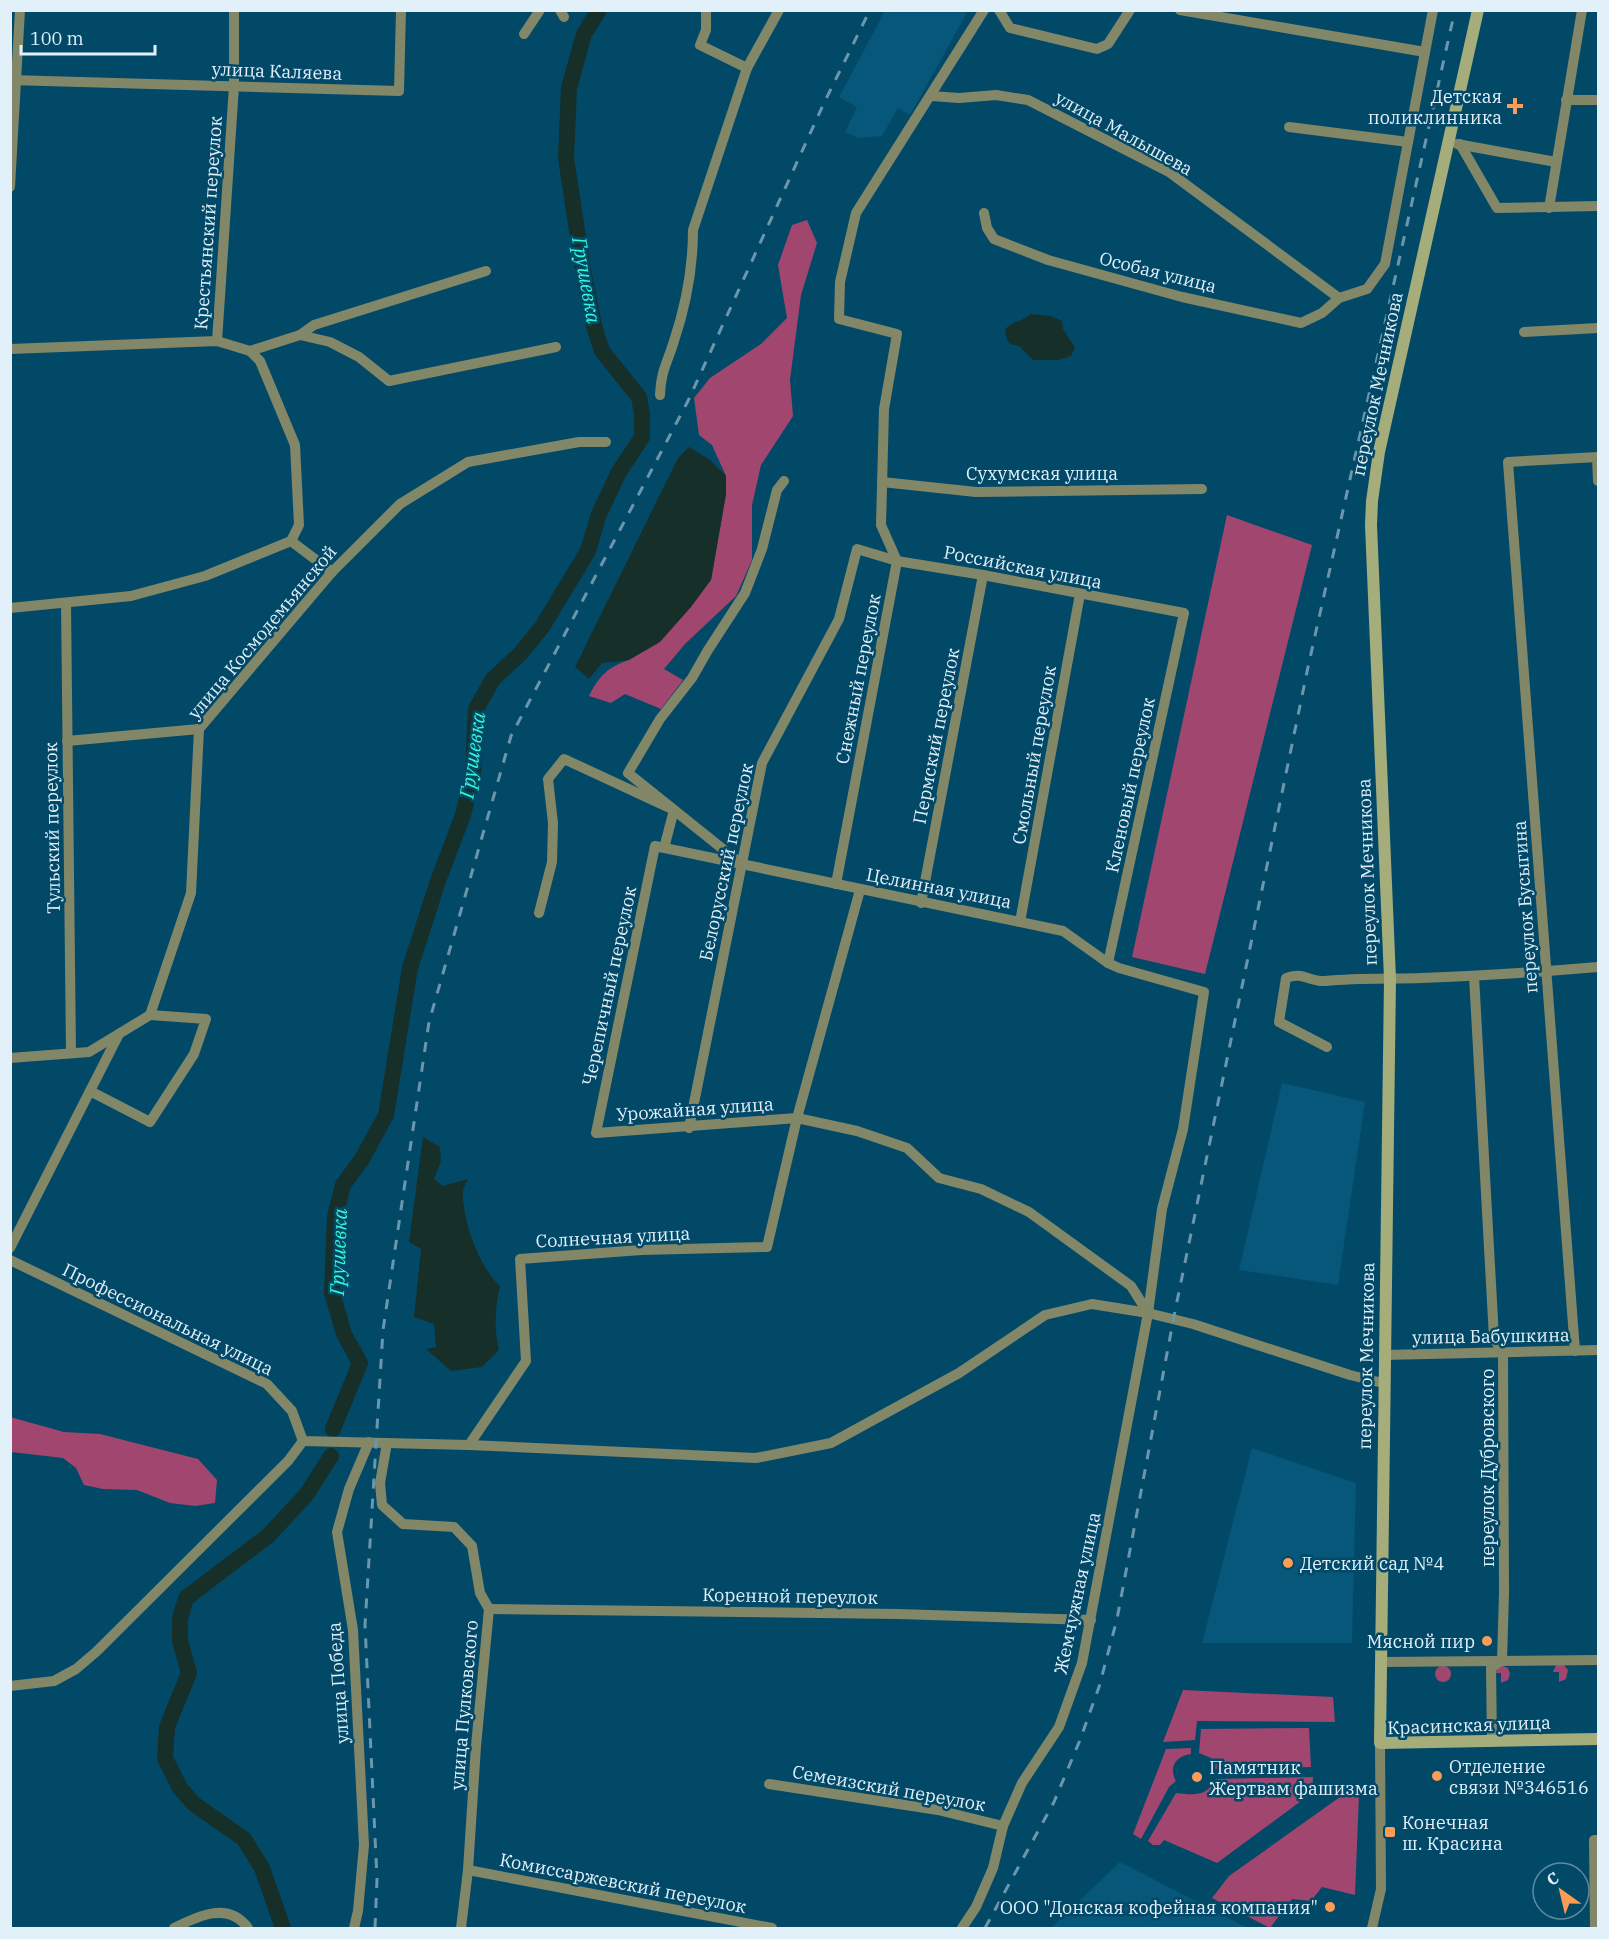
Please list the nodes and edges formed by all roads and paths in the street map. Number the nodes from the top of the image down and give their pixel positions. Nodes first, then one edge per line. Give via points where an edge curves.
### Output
1 (20, 10) edge
2 (234, 10) edge
3 (401, 10) edge
4 (540, 10) edge
5 (706, 10) edge
6 (779, 10) edge
7 (984, 10) edge
8 (999, 10) edge
9 (1130, 10) edge
10 (1180, 10) edge
11 (1433, 10) edge
12 (1478, 10) edge
13 (1582, 10) edge
14 (525, 34) dead end
15 (1425, 52) junction
16 (747, 68) junction
17 (13, 80) edge
18 (234, 86) junction
19 (931, 96) junction
20 (1566, 100) junction
21 (1599, 100) edge
22 (1289, 127) dead end
23 (1408, 142) junction
24 (1454, 143) junction
25 (1556, 162) junction
26 (10, 187) edge
27 (1599, 206) edge
28 (1549, 208) junction
29 (984, 213) dead end
30 (486, 271) dead end
31 (1339, 298) junction
32 (1599, 328) edge
33 (1524, 332) dead end
34 (300, 334) junction
35 (216, 341) junction
36 (556, 347) dead end
37 (10, 349) edge
38 (250, 351) junction
39 (660, 395) dead end
40 (606, 442) dead end
41 (1598, 457) edge
42 (784, 481) dead end
43 (1599, 481) edge
44 (882, 482) junction
45 (1202, 489) dead end
46 (291, 541) junction
47 (857, 549) joint
48 (897, 561) junction
49 (332, 572) junction
50 (983, 575) junction
51 (1080, 594) junction
52 (66, 603) junction
53 (10, 608) edge
54 (1184, 613) joint
55 (199, 729) junction
56 (68, 741) junction
57 (674, 810) junction
58 (660, 847) junction
59 (742, 865) junction
60 (836, 884) junction
61 (860, 890) junction
62 (921, 903) junction
63 (539, 913) dead end
64 (1020, 922) junction
65 (1108, 963) junction
66 (1599, 967) edge
67 (1546, 971) junction
68 (1474, 976) junction
69 (1390, 979) junction
70 (150, 1015) junction
71 (120, 1033) junction
72 (1327, 1047) dead end
73 (71, 1053) junction
74 (10, 1058) edge
75 (90, 1091) junction
76 (797, 1118) junction
77 (689, 1128) junction
78 (596, 1133) joint
79 (10, 1248) edge
80 (10, 1260) edge
81 (1148, 1313) junction
82 (1599, 1350) edge
83 (1575, 1351) junction
84 (1503, 1354) junction
85 (1384, 1355) junction
86 (1383, 1383) junction
87 (303, 1441) junction
88 (369, 1442) junction
89 (387, 1443) junction
90 (469, 1445) junction
91 (489, 1609) junction
92 (1091, 1620) junction
93 (1502, 1660) junction
94 (1599, 1660) edge
95 (1381, 1662) junction
96 (10, 1686) edge
97 (1599, 1740) edge
98 (1492, 1741) junction
99 (1380, 1743) junction
100 (769, 1784) dead end
101 (1003, 1826) junction
102 (1596, 1840) edge
103 (468, 1870) junction
104 (174, 1929) edge
105 (248, 1929) edge
106 (354, 1929) edge
107 (460, 1929) edge
108 (772, 1929) edge
109 (962, 1929) edge
110 (1372, 1929) edge
111 (1595, 1929) edge

1 - 17 street
2 - 18 street, Крестьянский переулок
3 - 18 street, улица Каляева via 399,91
4 - 14 street
5 - 16 street via 706,30 700,45
6 - 16 street
7 - 19 street
8 - 9 street via 1010,28 1097,49 1108,44
10 - 15 street
11 - 15 street
12 - 24 street, переулок Мечникова
13 - 20 street
15 - 23 street
16 - 39 street via 693,230 686,294 661,374
17 - 18 street, улица Каляева
17 - 26 street
18 - 35 street, Крестьянский переулок
19 - 31 street, улица Малышева via 996,95 1028,100 1169,172
19 - 44 street via 856,213 840,282 839,319 897,334 884,409
20 - 21 street
20 - 25 street
22 - 23 street
23 - 31 street via 1385,264 1367,289
24 - 25 street
24 - 28 street via 1497,208
24 - 69 street, переулок Мечникова via 1379,452 1372,501
25 - 28 street
27 - 28 street
29 - 31 street, Особая улица via 994,238 1048,260 1182,297 1300,322 1322,313
30 - 34 street via 314,325
32 - 33 street
34 - 36 street via 330,342 359,357 389,381
34 - 38 street
35 - 37 street
35 - 38 street, Крестьянский переулок
38 - 46 street via 260,361 296,445 299,525
40 - 49 street, улица Космодемьянской via 579,442 468,462 400,504
41 - 43 street
41 - 67 street, переулок Бусыгина via 1508,462
42 - 57 street via 777,490 762,549 745,594 628,773
44 - 45 street, Сухумская улица via 976,492
44 - 48 street via 881,525
46 - 49 street
46 - 52 street via 173,585 131,596
47 - 48 street, Российская улица
47 - 59 street, Белорусский переулок via 839,619 762,763
48 - 50 street, Российская улица
48 - 60 street, Снежный переулок
49 - 55 street, улица Космодемьянской
50 - 51 street, Российская улица
50 - 62 street, Пермский переулок
51 - 54 street, Российская улица
51 - 64 street, Смольный переулок
52 - 53 street
52 - 56 street, Тульский переулок
54 - 65 street, Кленовый переулок
55 - 56 street
55 - 70 street, улица Космодемьянской via 191,893
56 - 73 street, Тульский переулок
57 - 58 street, Черепичный переулок
57 - 59 street
57 - 63 street via 564,759 548,779 552,862
58 - 59 street, Целинная улица
58 - 78 street, Черепичный переулок
59 - 60 street, Целинная улица
59 - 77 street, Белорусский переулок
60 - 61 street, Целинная улица
61 - 62 street, Целинная улица
61 - 76 street
62 - 64 street, Целинная улица
64 - 65 street, Целинная улица via 1063,932
65 - 81 street, Целинная улица via 1204,992 1183,1129 1162,1209
66 - 67 street
67 - 68 street
67 - 83 street, переулок Бусыгина
68 - 69 street
68 - 84 street, переулок Дубровского via 1494,1338
69 - 72 street via 1322,981 1296,974 1286,978 1279,1022
69 - 85 street, переулок Мечникова
70 - 71 street
70 - 75 street via 206,1019 194,1054 150,1122
71 - 73 street via 89,1052
71 - 75 street
73 - 74 street
75 - 79 street
76 - 77 street, Урожайная улица
76 - 81 street, Урожайная улица via 857,1131 907,1148 939,1178 981,1189 1029,1212 1131,1286
76 - 90 street, Солнечная улица via 767,1247 641,1250 520,1259 526,1361
77 - 78 street, Урожайная улица
80 - 87 street, Профессиональная улица via 267,1384 292,1411
81 - 86 street
81 - 90 street via 1092,1304 1045,1315 959,1373 831,1443 756,1458
81 - 92 street, Жемчужная улица
82 - 83 street, улица Бабушкина
83 - 84 street, улица Бабушкина
84 - 85 street, улица Бабушкина
84 - 93 street, переулок Дубровского
85 - 86 street, переулок Мечникова
86 - 95 street, переулок Мечникова
87 - 88 street
87 - 96 street via 288,1461 76,1669 54,1681
88 - 89 street
88 - 106 street, улица Победа via 348,1489 337,1532 352,1630 364,1845
89 - 90 street
89 - 91 street, улица Пулковского via 380,1483 382,1505 402,1524 454,1527 472,1546 480,1593
91 - 92 street, Коренной переулок
91 - 103 street, улица Пулковского
92 - 101 street, Жемчужная улица via 1082,1663 1059,1728 1022,1782
93 - 94 street
93 - 95 street
93 - 98 street, переулок Дубровского via 1491,1668
95 - 99 street, переулок Мечникова
97 - 98 street, Красинская улица
98 - 99 street, Красинская улица
99 - 110 street, Красинская улица via 1381,1889
100 - 101 street, Семеизский переулок via 938,1810
101 - 109 street, Жемчужная улица via 993,1868
102 - 111 street
103 - 107 street, улица Пулковского
103 - 108 street, Комиссаржевский переулок
104 - 105 street via 214,1912 231,1914

